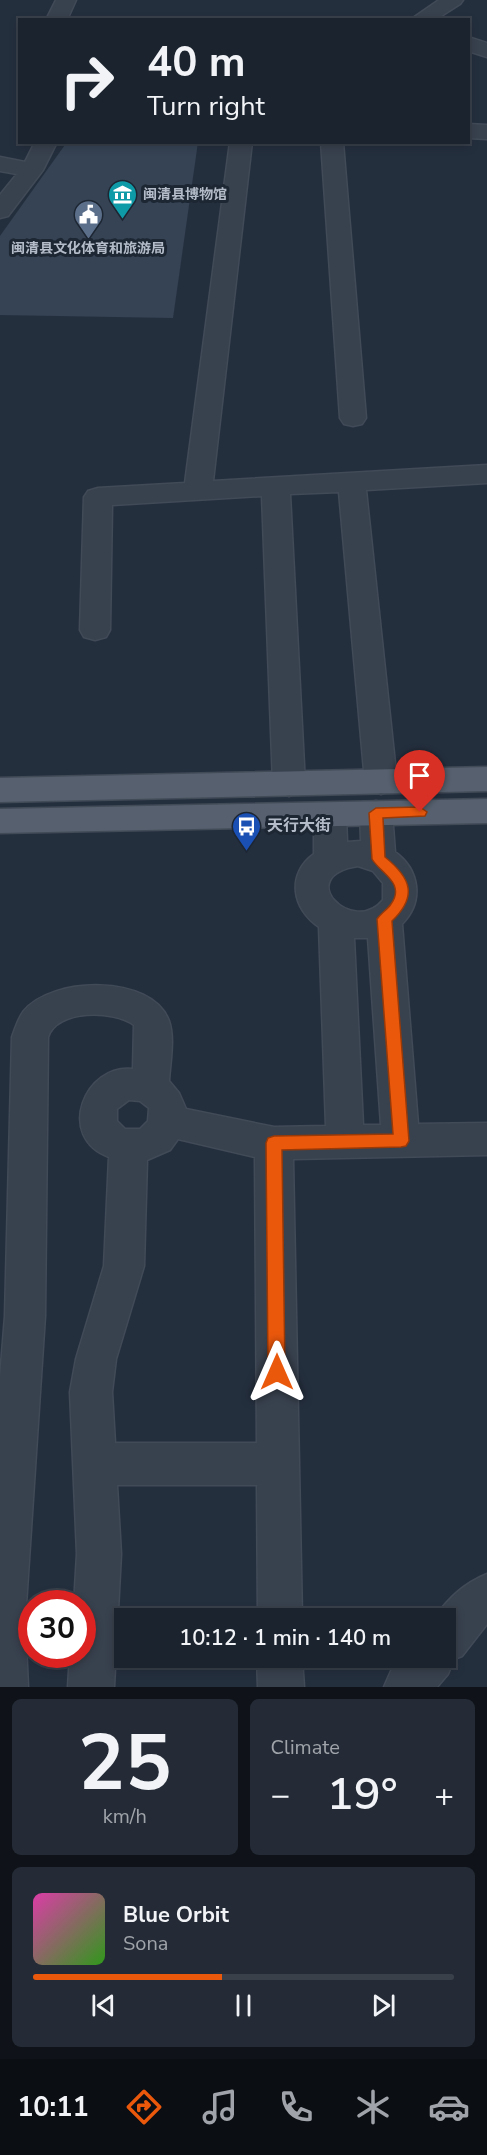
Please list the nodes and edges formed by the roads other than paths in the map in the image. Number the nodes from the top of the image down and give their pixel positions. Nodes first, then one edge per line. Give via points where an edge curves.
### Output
1 (66, 0) edge
2 (453, 0) edge
3 (57, 18) edge
4 (423, 18) edge
5 (470, 45) edge
6 (487, 51) edge
7 (470, 131) edge
8 (487, 132) edge
9 (45, 144) edge
10 (241, 144) edge
11 (332, 144) edge
12 (0, 164) edge
13 (32, 170) junction
14 (0, 211) edge
15 (353, 418) dead end
16 (487, 474) edge
17 (352, 484) junction
18 (276, 488) junction
19 (198, 492) junction
20 (95, 630) dead end
21 (487, 779) edge
22 (381, 782) junction
23 (289, 784) junction
24 (0, 790) edge
25 (487, 810) edge
26 (376, 813) junction
27 (330, 814) junction
28 (0, 821) edge
29 (331, 859) junction
30 (379, 859) junction
31 (384, 919) junction
32 (336, 920) junction
33 (150, 1086) junction
34 (168, 1121) junction
35 (487, 1139) edge
36 (401, 1141) junction
37 (345, 1142) junction
38 (274, 1143) junction
39 (128, 1146) junction
40 (95, 1464) junction
41 (278, 1464) junction
42 (487, 1596) edge
43 (280, 1608) edge
44 (456, 1626) edge
45 (280, 1668) edge
46 (423, 1668) edge
47 (5, 1687) edge
48 (92, 1687) edge
49 (280, 1687) edge
50 (407, 1687) edge

1 - 3 street
2 - 4 street
5 - 6 street
7 - 8 street
9 - 13 street
10 - 19 street
11 - 15 street
12 - 13 street
13 - 14 street
16 - 17 street
17 - 18 street
17 - 22 street
18 - 19 street
18 - 23 street
19 - 20 street via 98,497
21 - 22 main road
22 - 23 main road
23 - 24 main road
25 - 26 main road
26 - 27 main road
26 - 30 street
27 - 28 main road
27 - 29 street
29 - 30 street via 358,854
29 - 32 street via 320,866 311,887 319,908
30 - 31 street via 396,873 401,884 396,908
31 - 32 street via 356,925
31 - 36 street
32 - 37 street
33 - 34 street via 166,1101 170,1110
33 - 39 street via 116,1088 100,1103 98,1124 103,1133 111,1141
33 - 47 street via 152,1023 145,1010 131,1004 75,1002 52,1010 36,1022 30,1037 26,1282 3,1621
34 - 38 street
34 - 39 street via 156,1139
35 - 36 street
36 - 37 street
37 - 38 street
38 - 41 street
39 - 40 street via 123,1266 96,1359 92,1392
40 - 41 street
40 - 48 street via 99,1554
41 - 43 street
42 - 44 street
45 - 49 street
46 - 50 street

